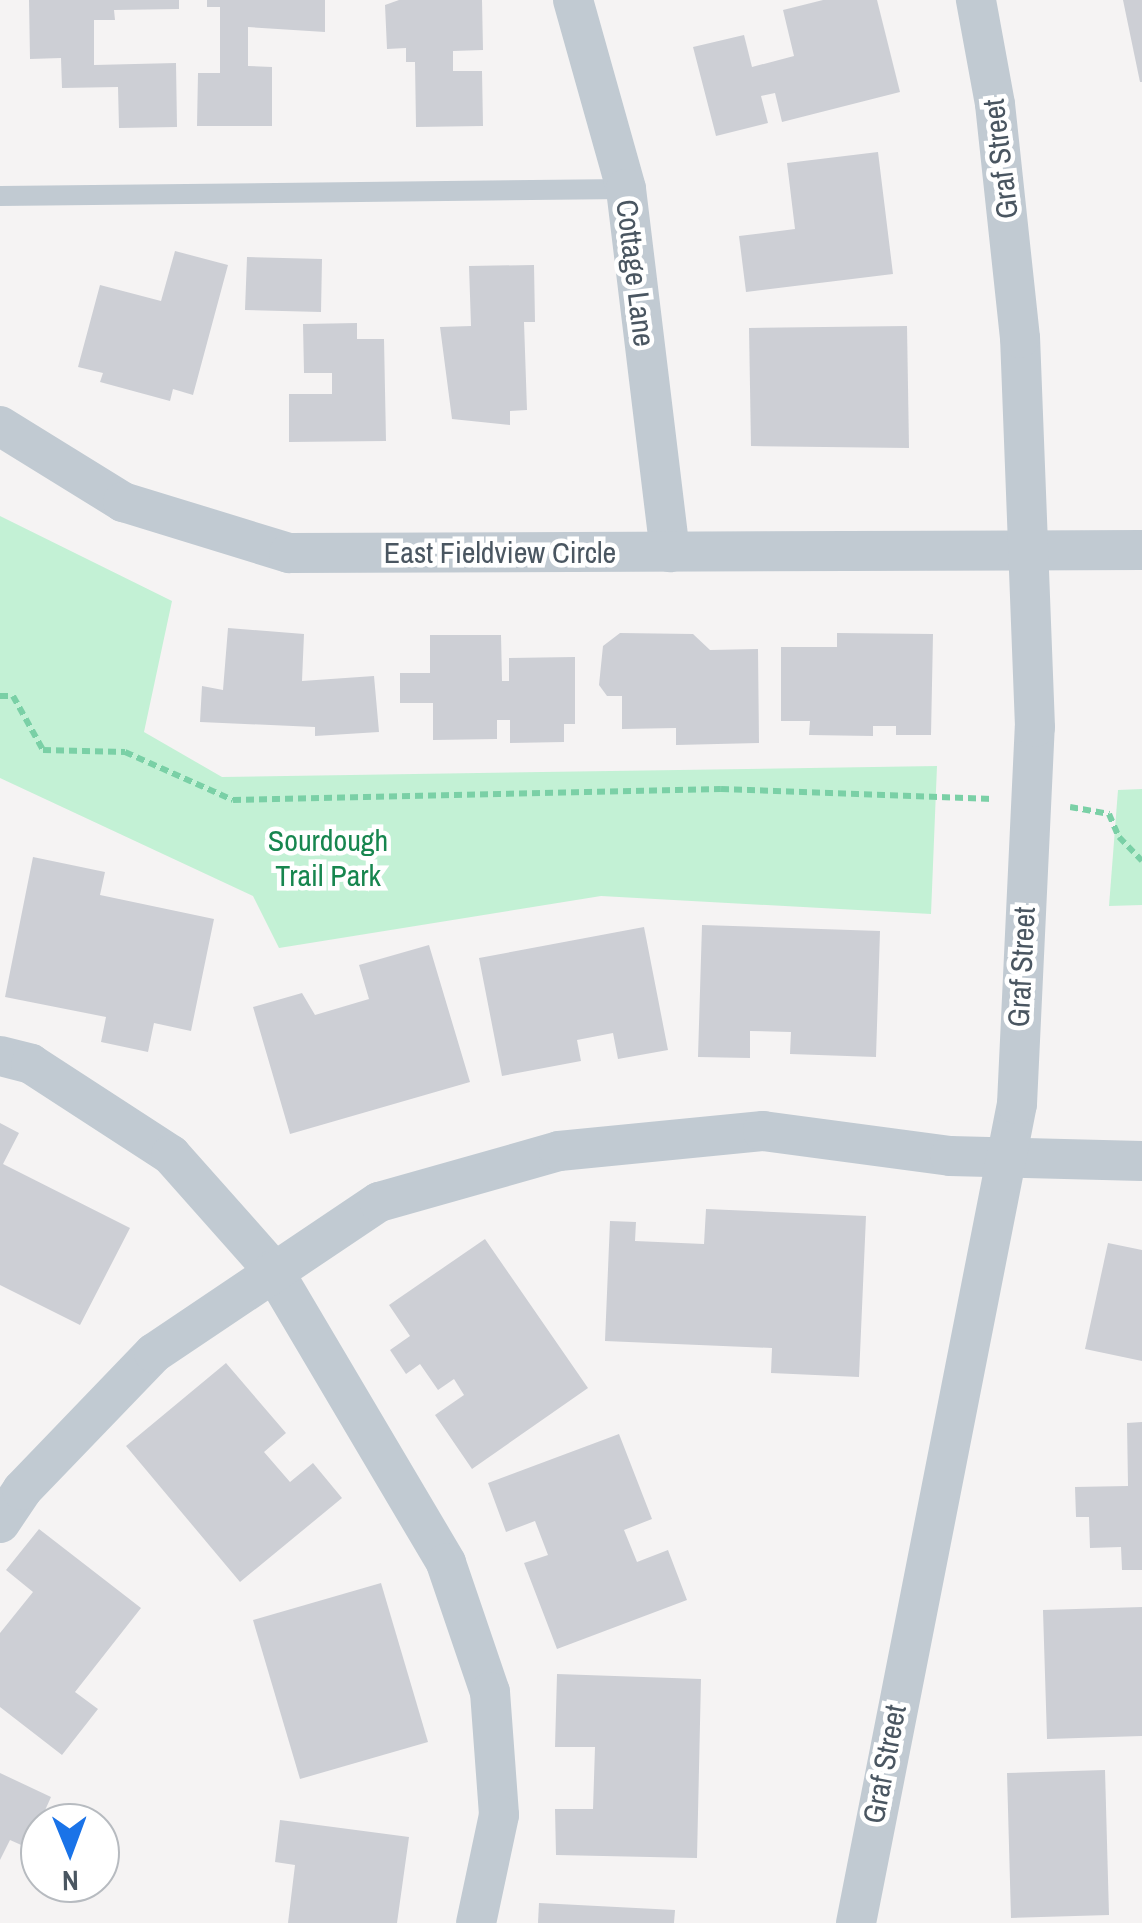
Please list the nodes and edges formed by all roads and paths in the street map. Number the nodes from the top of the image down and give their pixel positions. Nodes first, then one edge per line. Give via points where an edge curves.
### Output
1 (573, 0) edge
2 (976, 0) edge
3 (626, 189) junction
4 (0, 196) edge
5 (0, 426) edge
6 (1028, 550) junction
7 (1142, 550) edge
8 (670, 552) junction
9 (0, 696) edge
10 (1031, 803) junction
11 (1142, 861) edge
12 (0, 1056) edge
13 (1006, 1159) junction
14 (1142, 1161) edge
15 (273, 1270) junction
16 (0, 1522) edge
17 (476, 1923) edge
18 (856, 1923) edge

1 - 3 street, Cottage Lane
2 - 6 street, Graf Street via 995,104 1020,338
3 - 4 lane
3 - 8 street, Cottage Lane
5 - 8 street, East Fieldview Circle via 124,502 290,553
6 - 7 street, East Fieldview Circle
6 - 8 street, East Fieldview Circle
6 - 10 street, Graf Street
9 - 10 path via 13,696 43,750 126,752 233,800 721,789
10 - 11 path via 1109,814 1119,837
10 - 13 street, Graf Street via 1016,1104
12 - 15 street via 31,1064 170,1155
13 - 14 street
13 - 15 street via 762,1131 559,1151 379,1202
13 - 18 street, Graf Street
15 - 16 street via 154,1353 22,1490
15 - 17 street via 446,1563 490,1692 498,1815

